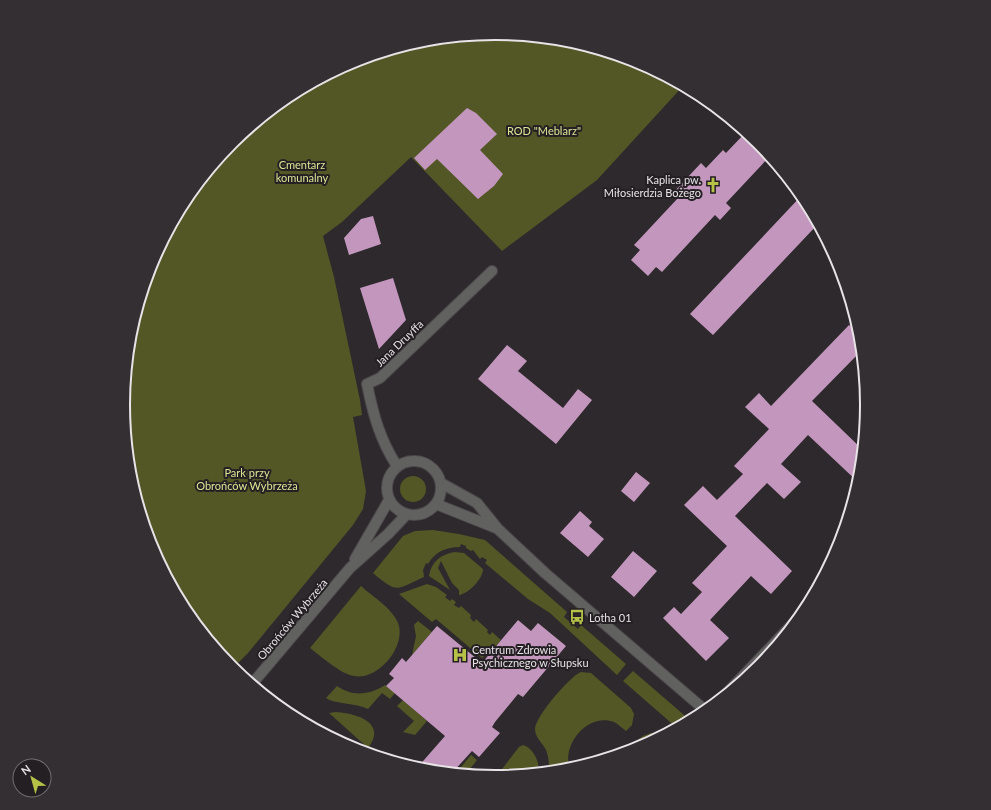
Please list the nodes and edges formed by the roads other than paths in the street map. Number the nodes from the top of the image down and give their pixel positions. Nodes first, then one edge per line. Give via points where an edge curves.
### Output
1 (492, 271) dead end
2 (397, 466) junction
3 (441, 483) junction
4 (389, 500) junction
5 (436, 504) junction
6 (406, 515) junction
7 (498, 529) junction
8 (350, 568) junction
9 (256, 680) edge
10 (701, 706) edge

1 - 2 street, Jana Druyffa via 380,378 367,384 375,424 386,450
2 - 3 street via 405,462 423,462 432,467
2 - 4 street via 390,473 387,482
3 - 5 street
3 - 7 street via 477,503
4 - 6 street
4 - 8 street, Obrońców Wybrzeża
5 - 6 street via 423,514
5 - 7 street
6 - 8 street, Obrońców Wybrzeża
7 - 10 street via 545,573
8 - 9 street, Obrońców Wybrzeża

